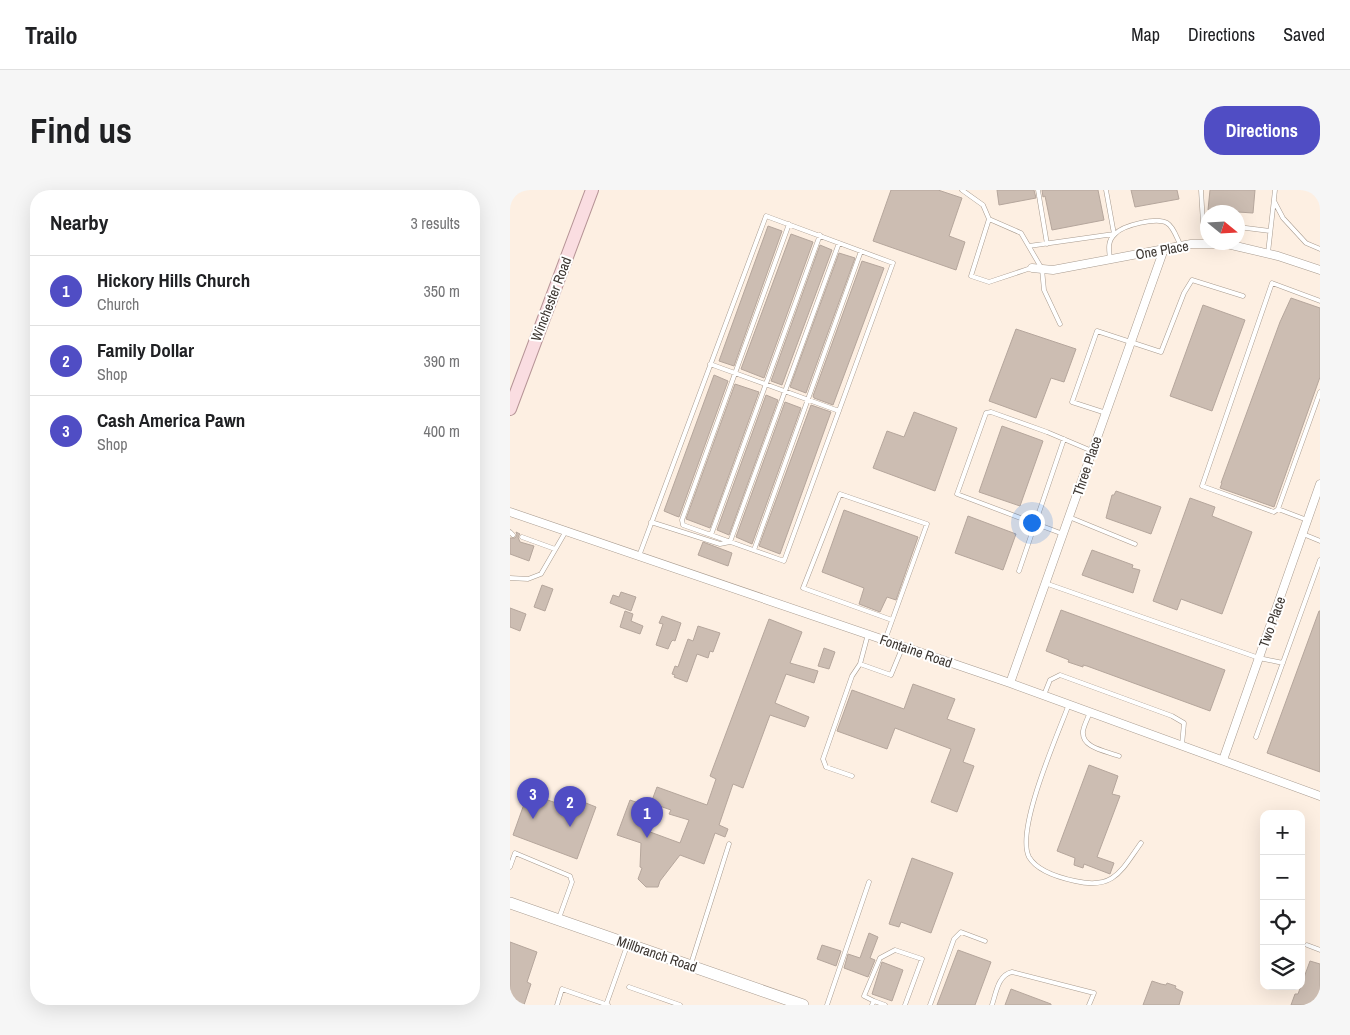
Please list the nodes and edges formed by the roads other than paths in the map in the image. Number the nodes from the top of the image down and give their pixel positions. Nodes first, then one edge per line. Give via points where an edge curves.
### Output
1 (962, 190) edge
2 (1038, 190) edge
3 (1106, 190) edge
4 (1201, 190) edge
5 (1275, 190) edge
6 (590, 196) edge
7 (1274, 201) junction
8 (1201, 205) edge
9 (989, 219) junction
10 (789, 224) junction
11 (1245, 228) edge
12 (1270, 231) junction
13 (1114, 234) junction
14 (820, 236) junction
15 (839, 243) junction
16 (1047, 244) junction
17 (1029, 246) junction
18 (1181, 246) junction
19 (1320, 248) edge
20 (1164, 249) junction
21 (861, 251) junction
22 (1268, 253) junction
23 (1110, 259) junction
24 (1032, 268) joint
25 (1042, 269) junction
26 (1320, 270) edge
27 (1243, 296) dead end
28 (1320, 300) edge
29 (1060, 324) dead end
30 (1131, 342) junction
31 (710, 364) junction
32 (735, 373) junction
33 (766, 384) junction
34 (785, 391) junction
35 (1320, 392) edge
36 (807, 400) junction
37 (510, 409) edge
38 (839, 411) junction
39 (1106, 412) junction
40 (1064, 439) junction
41 (1092, 451) junction
42 (1320, 484) edge
43 (1278, 509) junction
44 (510, 512) edge
45 (1069, 517) junction
46 (1308, 520) junction
47 (651, 522) junction
48 (1036, 523) junction
49 (566, 531) junction
50 (1063, 534) junction
51 (1303, 534) junction
52 (711, 535) junction
53 (522, 538) dead end
54 (1320, 541) edge
55 (730, 542) junction
56 (1135, 544) dead end
57 (556, 549) junction
58 (754, 550) junction
59 (639, 556) junction
60 (1320, 560) edge
61 (1019, 571) dead end
62 (510, 578) edge
63 (1045, 583) junction
64 (892, 620) junction
65 (868, 634) junction
66 (885, 640) junction
67 (902, 646) junction
68 (1259, 658) junction
69 (1282, 663) junction
70 (860, 664) junction
71 (1010, 683) junction
72 (1044, 695) junction
73 (1070, 704) junction
74 (1090, 712) junction
75 (1256, 737) dead end
76 (1182, 745) junction
77 (1119, 756) dead end
78 (1223, 760) junction
79 (852, 776) dead end
80 (1320, 796) edge
81 (1141, 843) dead end
82 (729, 844) dead end
83 (510, 851) edge
84 (515, 853) junction
85 (510, 866) edge
86 (869, 882) dead end
87 (510, 903) edge
88 (558, 920) junction
89 (985, 941) dead end
90 (628, 944) junction
91 (1307, 946) dead end
92 (1320, 950) edge
93 (691, 966) junction
94 (629, 987) dead end
95 (873, 1003) edge
96 (557, 1005) edge
97 (607, 1005) edge
98 (680, 1005) edge
99 (803, 1005) edge
100 (827, 1005) edge
101 (885, 1005) edge
102 (905, 1005) edge
103 (930, 1005) edge
104 (992, 1005) edge
105 (1089, 1005) edge

1 - 9 lane via 982,204
2 - 16 lane
3 - 13 lane
4 - 8 lane
5 - 7 lane
6 - 37 main road, Winchester Road
7 - 12 lane
7 - 19 lane via 1283,218 1306,243
9 - 17 lane via 1021,233
9 - 24 lane via 971,276 989,282
10 - 14 lane
10 - 31 lane via 766,216
10 - 32 lane
11 - 12 lane
12 - 22 lane
13 - 16 lane
13 - 18 lane via 1128,226 1165,222
13 - 23 lane via 1108,245
14 - 15 lane
14 - 33 lane
15 - 21 lane
15 - 34 lane
16 - 17 lane
17 - 25 lane
18 - 20 street, One Place
18 - 22 street, One Place via 1227,244
20 - 23 street, One Place
20 - 30 street, Three Place
21 - 36 lane
21 - 38 lane via 893,263
22 - 26 street, One Place
23 - 25 street, One Place via 1053,270
24 - 25 street, One Place
25 - 29 lane via 1044,290
27 - 30 lane via 1192,280 1161,352
28 - 43 lane via 1272,283 1202,486 1274,512
30 - 39 street, Three Place
30 - 39 lane via 1097,331 1072,402
31 - 32 lane
31 - 47 lane
32 - 33 lane
32 - 52 lane via 682,520 683,525
33 - 34 lane
33 - 52 lane
34 - 36 lane
34 - 55 lane
35 - 43 lane
36 - 38 lane
36 - 58 lane
38 - 58 lane via 784,561
39 - 41 street, Three Place
40 - 41 lane
40 - 48 lane
40 - 48 lane via 991,412 986,413 957,494
41 - 45 street, Three Place
42 - 46 street, Two Place
43 - 46 lane
44 - 49 street, Fontaine Road
45 - 50 street, Three Place
45 - 56 lane
46 - 51 street, Two Place
47 - 55 lane via 720,544
47 - 59 lane
48 - 50 lane
48 - 61 lane
49 - 57 lane
49 - 59 street, Fontaine Road
50 - 63 street, Three Place
51 - 54 lane
51 - 68 street, Two Place
52 - 55 lane
53 - 57 lane
55 - 58 lane
57 - 62 lane via 542,574 528,579
59 - 65 street, Fontaine Road
60 - 69 lane
63 - 68 lane
63 - 71 street, Three Place
64 - 64 lane via 927,524 840,494 803,588
64 - 66 lane
65 - 66 street, Fontaine Road
65 - 70 lane
66 - 67 street, Fontaine Road
67 - 70 lane via 891,675
67 - 71 street, Fontaine Road
68 - 69 lane
68 - 78 street, Two Place
69 - 75 lane
70 - 79 lane via 852,676 823,758 826,767
71 - 72 street, Fontaine Road
72 - 73 street, Fontaine Road
72 - 76 lane via 1050,680 1060,675 1172,716 1184,724
73 - 74 street, Fontaine Road
73 - 81 lane via 1031,809 1026,832 1029,856 1056,877 1100,884 1122,870
74 - 76 street, Fontaine Road
74 - 77 lane via 1083,730 1084,738 1088,744
76 - 78 street, Fontaine Road
78 - 80 street, Fontaine Road
82 - 93 lane
83 - 84 lane
84 - 85 lane
84 - 88 lane via 570,876 572,882
86 - 100 lane
87 - 88 main road, Millbranch Road
88 - 90 main road, Millbranch Road
89 - 103 lane via 961,932 954,940
90 - 93 main road, Millbranch Road
90 - 97 lane
91 - 92 lane
93 - 99 main road, Millbranch Road
94 - 98 lane
95 - 101 lane
95 - 102 lane via 864,996 880,958 895,950 922,960
96 - 97 lane via 562,989
104 - 105 lane via 1000,981 1006,973 1012,972 1094,993

